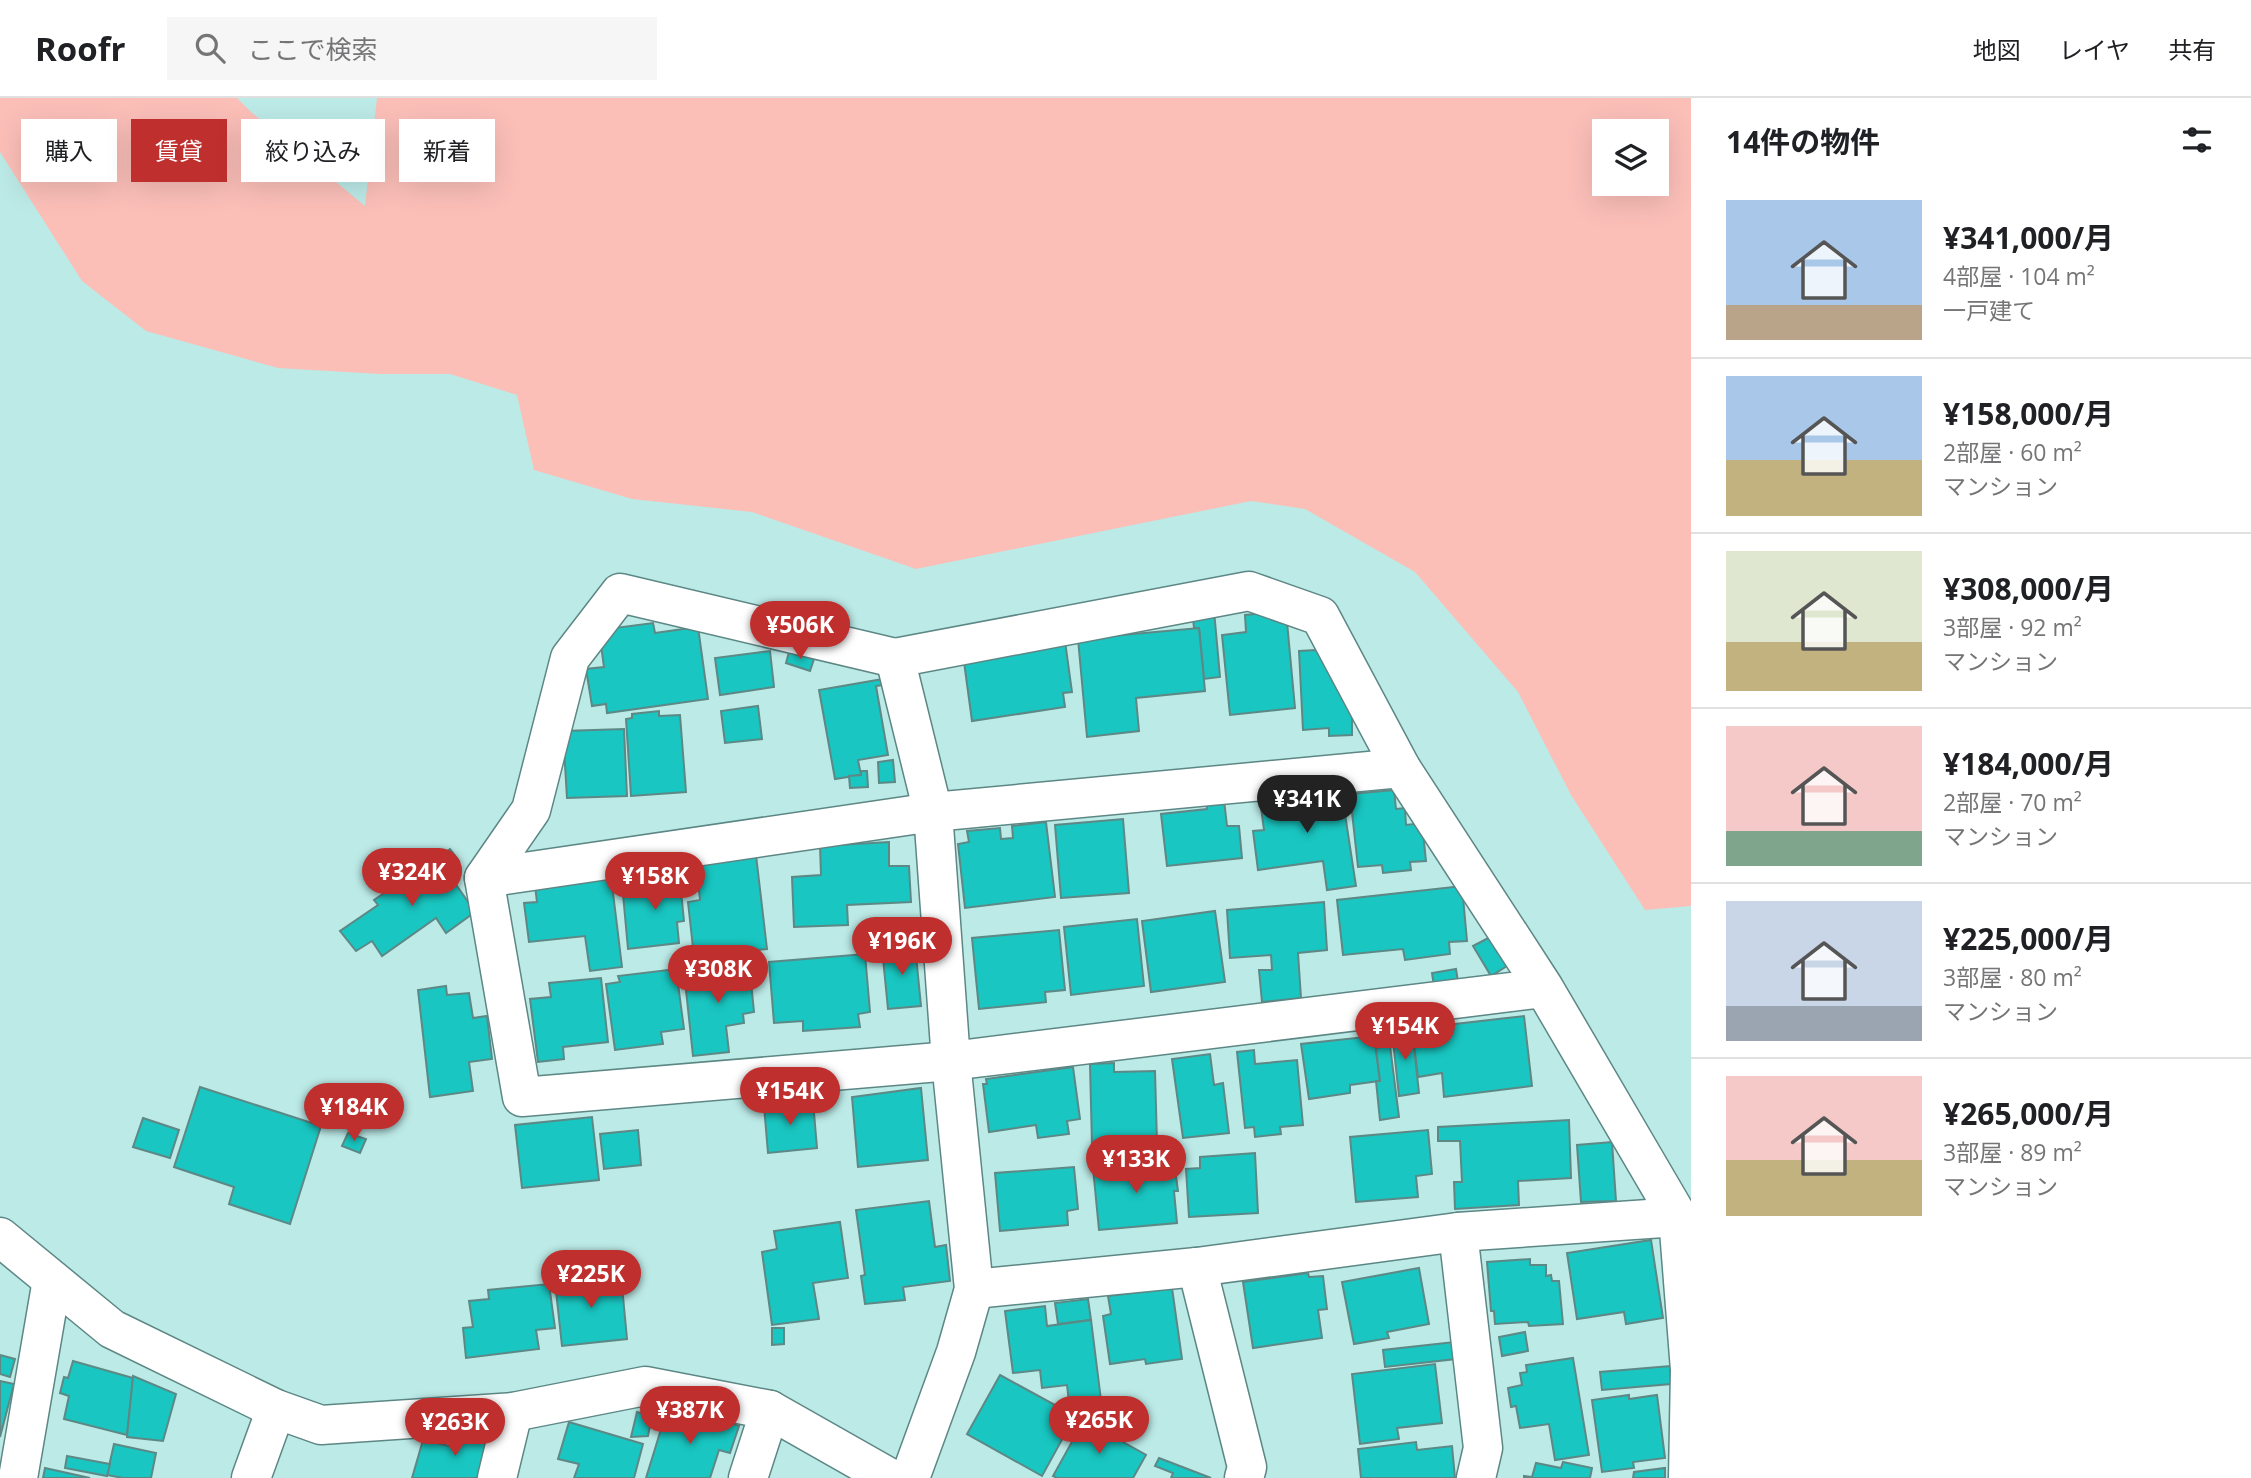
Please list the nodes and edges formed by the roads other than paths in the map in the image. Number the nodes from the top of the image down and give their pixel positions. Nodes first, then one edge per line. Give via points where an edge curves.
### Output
1 (895, 658) junction
2 (1401, 768) junction
3 (933, 812) junction
4 (484, 878) junction
5 (1544, 988) junction
6 (951, 1061) junction
7 (1678, 1217) junction
8 (1458, 1232) junction
9 (0, 1237) edge
10 (1197, 1267) junction
11 (52, 1280) junction
12 (974, 1289) junction
13 (276, 1409) junction
14 (770, 1410) junction
15 (513, 1412) junction
16 (18, 1478) edge
17 (250, 1478) edge
18 (497, 1478) edge
19 (748, 1478) edge
20 (890, 1478) edge
21 (909, 1478) edge
22 (1244, 1478) edge
23 (1476, 1478) edge
24 (1688, 1478) edge

1 - 2 street via 1249,591 1320,616
1 - 3 street
1 - 4 street via 620,593 570,658 531,810
2 - 3 street
2 - 5 street
3 - 4 street
3 - 6 street
4 - 6 street via 522,1097
5 - 6 street
5 - 7 street
6 - 12 street
7 - 8 street
7 - 24 street via 1690,1370
8 - 10 street
8 - 23 street via 1483,1448
9 - 11 street
10 - 12 street
10 - 22 street via 1247,1467
11 - 13 street via 112,1329
11 - 16 street
12 - 21 street
13 - 15 street via 321,1425
13 - 17 street
14 - 15 street via 645,1386
14 - 19 street
14 - 20 street
15 - 18 street

